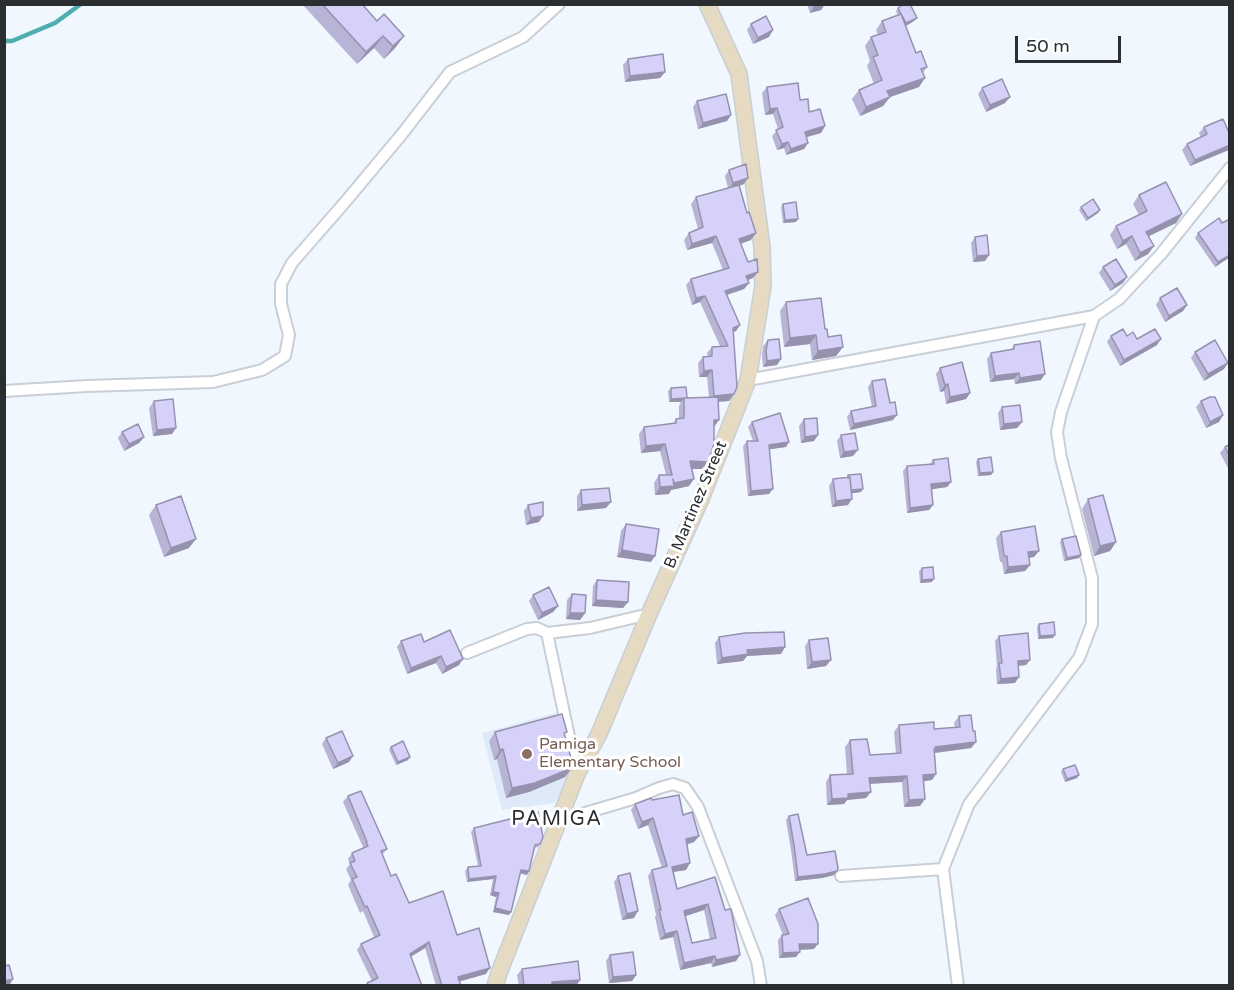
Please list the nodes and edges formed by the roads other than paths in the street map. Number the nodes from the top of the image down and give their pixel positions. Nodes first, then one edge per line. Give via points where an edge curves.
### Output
1 (559, 4) edge
2 (707, 4) edge
3 (1230, 168) edge
4 (1094, 316) junction
5 (748, 380) junction
6 (4, 391) edge
7 (649, 614) junction
8 (547, 633) junction
9 (467, 653) dead end
10 (577, 774) junction
11 (558, 821) junction
12 (943, 869) junction
13 (841, 876) dead end
14 (495, 986) edge
15 (761, 986) edge
16 (958, 986) edge

1 - 6 street via 523,37 450,72 292,263 281,284 281,304 289,335 285,356 262,370 213,382
2 - 5 street, B. Martinez Street via 739,74 762,247 763,286
3 - 4 street via 1161,254 1119,299
4 - 5 street
4 - 12 street via 1057,432 1092,578 1092,624 1079,658 969,804
5 - 7 street, B. Martinez Street via 701,500
7 - 8 street
7 - 10 street, B. Martinez Street via 599,734
8 - 9 street via 527,629
8 - 10 street
10 - 11 street, B. Martinez Street
11 - 14 street, B. Martinez Street
11 - 15 street via 673,784 685,788 698,807 757,961
12 - 13 street
12 - 16 street

